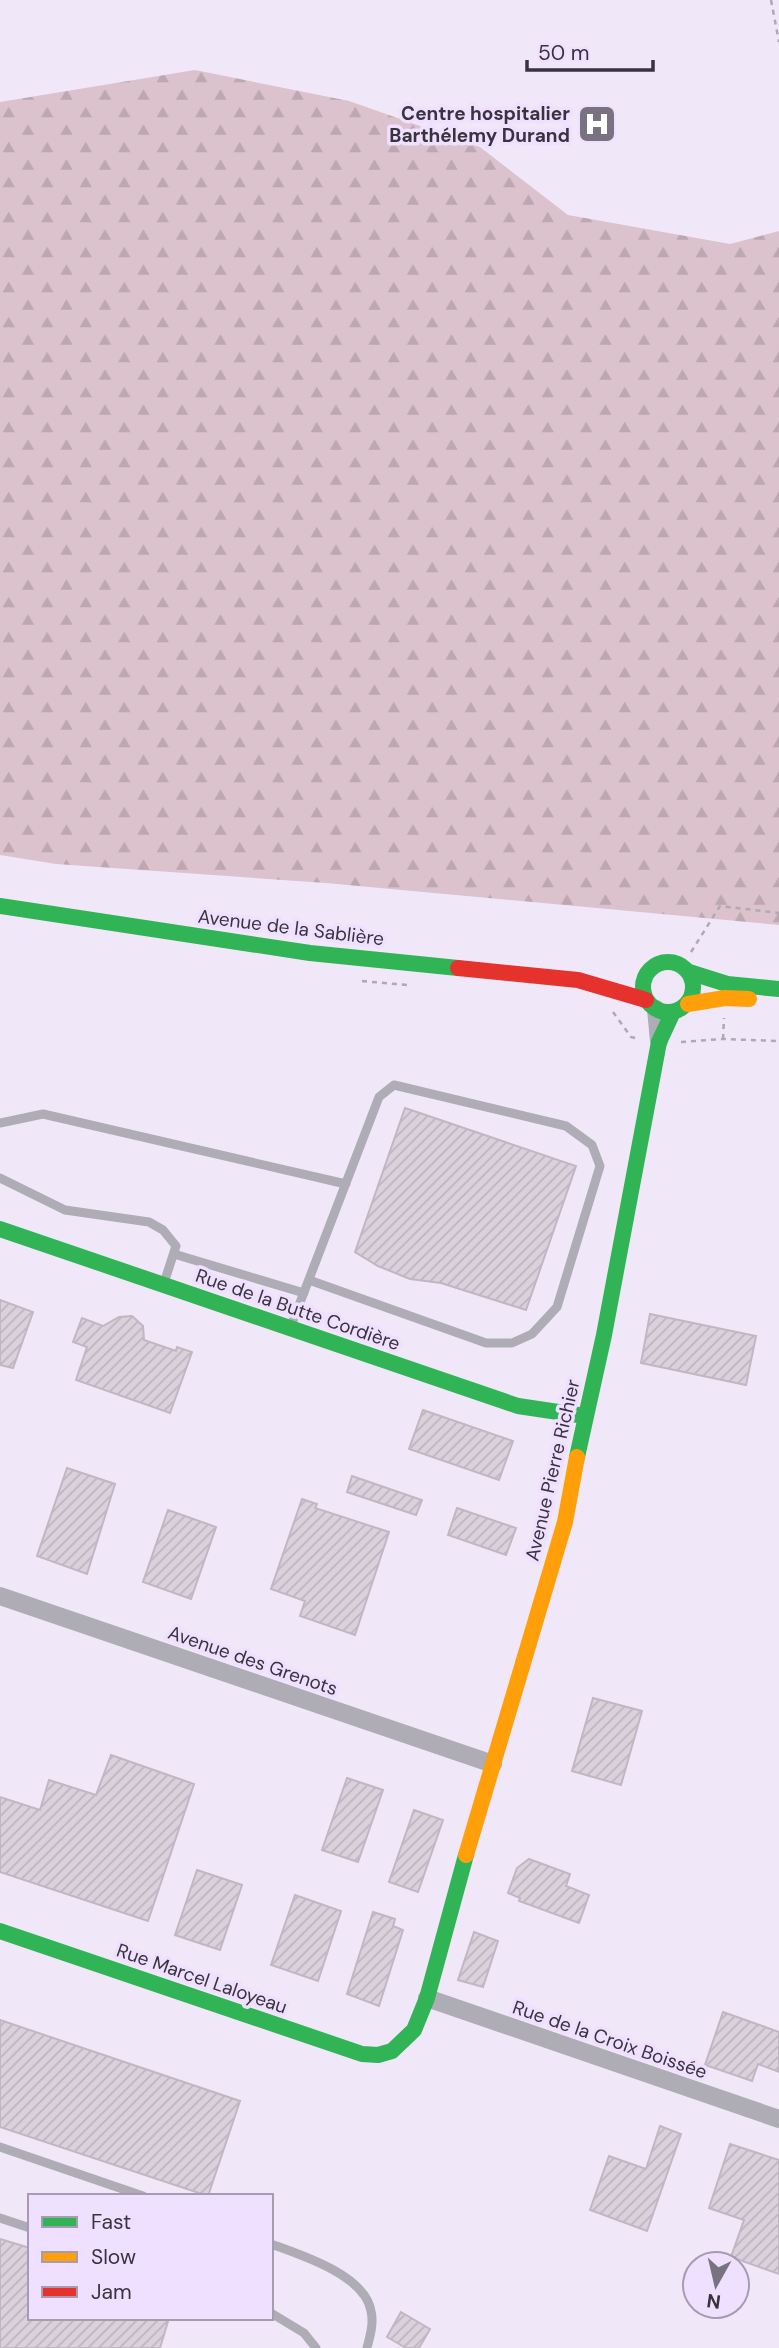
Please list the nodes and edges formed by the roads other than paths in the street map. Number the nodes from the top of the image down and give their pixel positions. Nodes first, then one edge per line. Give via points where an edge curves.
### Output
1 (0, 906) edge
2 (648, 972) junction
3 (689, 972) junction
4 (578, 980) junction
5 (779, 989) edge
6 (779, 1002) edge
7 (688, 1003) junction
8 (658, 1007) junction
9 (659, 1042) joint
10 (0, 1123) edge
11 (0, 1178) edge
12 (346, 1184) junction
13 (0, 1228) edge
14 (174, 1254) junction
15 (309, 1280) junction
16 (163, 1285) junction
17 (304, 1293) junction
18 (290, 1328) junction
19 (585, 1416) junction
20 (0, 1596) edge
21 (493, 1764) junction
22 (0, 1931) edge
23 (427, 1998) junction
24 (392, 2051) joint
25 (779, 2119) edge
26 (0, 2147) edge
27 (137, 2194) edge
28 (0, 2218) edge
29 (28, 2227) edge
30 (273, 2245) edge
31 (273, 2314) edge
32 (316, 2348) edge
33 (367, 2348) edge

1 - 4 street, Avenue de la Sablière via 310,953
2 - 3 street via 668,962
2 - 4 street, Avenue de la Sablière
2 - 8 street via 643,992
3 - 5 street via 727,984
3 - 7 street via 694,988
4 - 8 street, Avenue de la Sablière
6 - 7 street via 725,998
7 - 8 street
8 - 9 street, Avenue Pierre Richier
9 - 19 street, Avenue Pierre Richier
10 - 12 lane via 43,1114
11 - 14 lane via 65,1210 149,1222 176,1246
12 - 15 lane
12 - 15 lane via 379,1097 394,1085 566,1126 592,1145 600,1166 557,1307 532,1334 512,1343 486,1343
13 - 16 street, Rue de la Butte Cordière
14 - 16 lane
14 - 17 lane
15 - 17 lane
16 - 18 street, Rue de la Butte Cordière
17 - 18 lane
18 - 19 street, Rue de la Butte Cordière via 518,1406
19 - 21 street, Avenue Pierre Richier via 565,1522
20 - 21 street, Avenue des Grenots
21 - 23 street, Avenue Pierre Richier
22 - 24 street, Rue Marcel Laloyeau via 362,2054
23 - 24 street, Avenue Pierre Richier via 415,2030
23 - 25 street, Rue de la Croix Boissée
26 - 27 lane
28 - 29 lane
30 - 33 lane via 321,2263 361,2291 371,2309
31 - 32 lane via 304,2333

